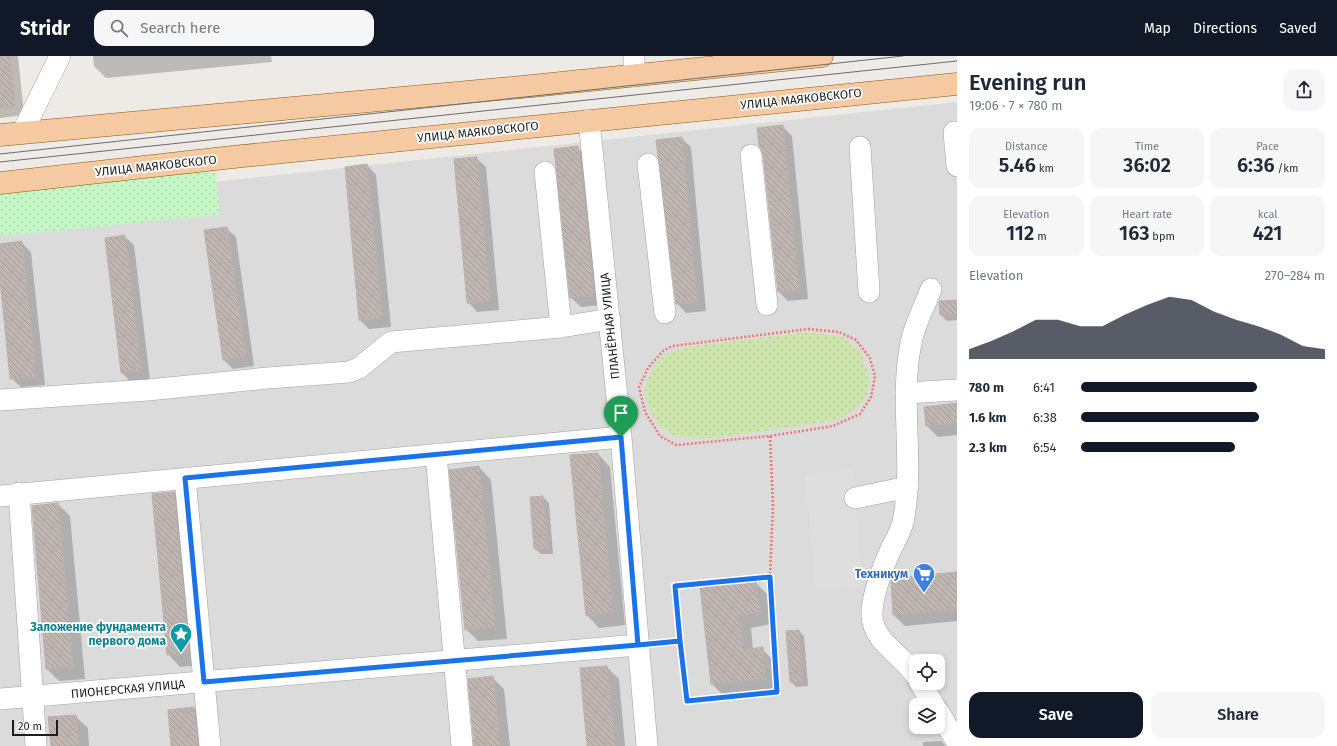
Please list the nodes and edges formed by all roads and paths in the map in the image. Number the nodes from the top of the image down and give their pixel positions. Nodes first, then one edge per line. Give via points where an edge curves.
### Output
1 (60, 56) edge
2 (822, 56) edge
3 (729, 61) edge
4 (634, 66) edge
5 (957, 84) edge
6 (589, 120) junction
7 (954, 132) dead end
8 (22, 133) junction
9 (0, 135) edge
10 (860, 147) dead end
11 (751, 155) dead end
12 (648, 164) dead end
13 (957, 166) edge
14 (545, 172) dead end
15 (0, 183) edge
16 (931, 289) dead end
17 (869, 292) dead end
18 (767, 305) dead end
19 (665, 313) dead end
20 (610, 319) junction
21 (561, 327) junction
22 (957, 390) edge
23 (906, 393) junction
24 (0, 400) edge
25 (770, 436) junction
26 (621, 437) junction
27 (436, 454) junction
28 (185, 478) junction
29 (908, 486) junction
30 (10, 495) edge
31 (855, 498) dead end
32 (770, 577) junction
33 (680, 641) junction
34 (638, 645) junction
35 (453, 661) junction
36 (909, 665) edge
37 (204, 682) junction
38 (32, 697) junction
39 (0, 699) edge
40 (945, 722) edge
41 (957, 742) edge
42 (36, 746) edge
43 (210, 746) edge
44 (462, 746) edge
45 (647, 746) edge

1 - 8 street
2 - 3 main road
3 - 4 main road
4 - 8 main road
5 - 6 main road, УЛИЦА МАЯКОВСКОГО
6 - 15 main road, УЛИЦА МАЯКОВСКОГО
6 - 20 street, ПЛАНЁРНАЯ УЛИЦА
7 - 13 street
8 - 9 main road
10 - 17 street
11 - 18 street
12 - 19 street
14 - 21 street
16 - 23 street via 911,342
20 - 21 street
20 - 26 street, ПЛАНЁРНАЯ УЛИЦА
21 - 24 street via 391,342 359,368 350,372
22 - 23 street
23 - 29 street
25 - 25 path via 676,445 660,436 645,412 639,387 648,368 663,351 672,346 808,329 839,332 856,340 870,358 875,376 871,397 860,414 832,426
25 - 32 path via 773,504
26 - 27 street
26 - 34 street, ПЛАНЁРНАЯ УЛИЦА
27 - 28 street
27 - 35 street
28 - 30 street
28 - 37 street
29 - 31 street
29 - 36 street via 903,524 885,562 872,617 879,637
30 - 38 street
32 - 33 path via 675,586
32 - 33 path via 777,692 687,701
33 - 34 path
34 - 35 street, ПИОНЕРСКАЯ УЛИЦА
34 - 45 street, ПЛАНЁРНАЯ УЛИЦА
35 - 37 street, ПИОНЕРСКАЯ УЛИЦА
35 - 44 street
37 - 38 street, ПИОНЕРСКАЯ УЛИЦА
37 - 43 street
38 - 39 street, ПИОНЕРСКАЯ УЛИЦА
38 - 42 street
40 - 41 street

